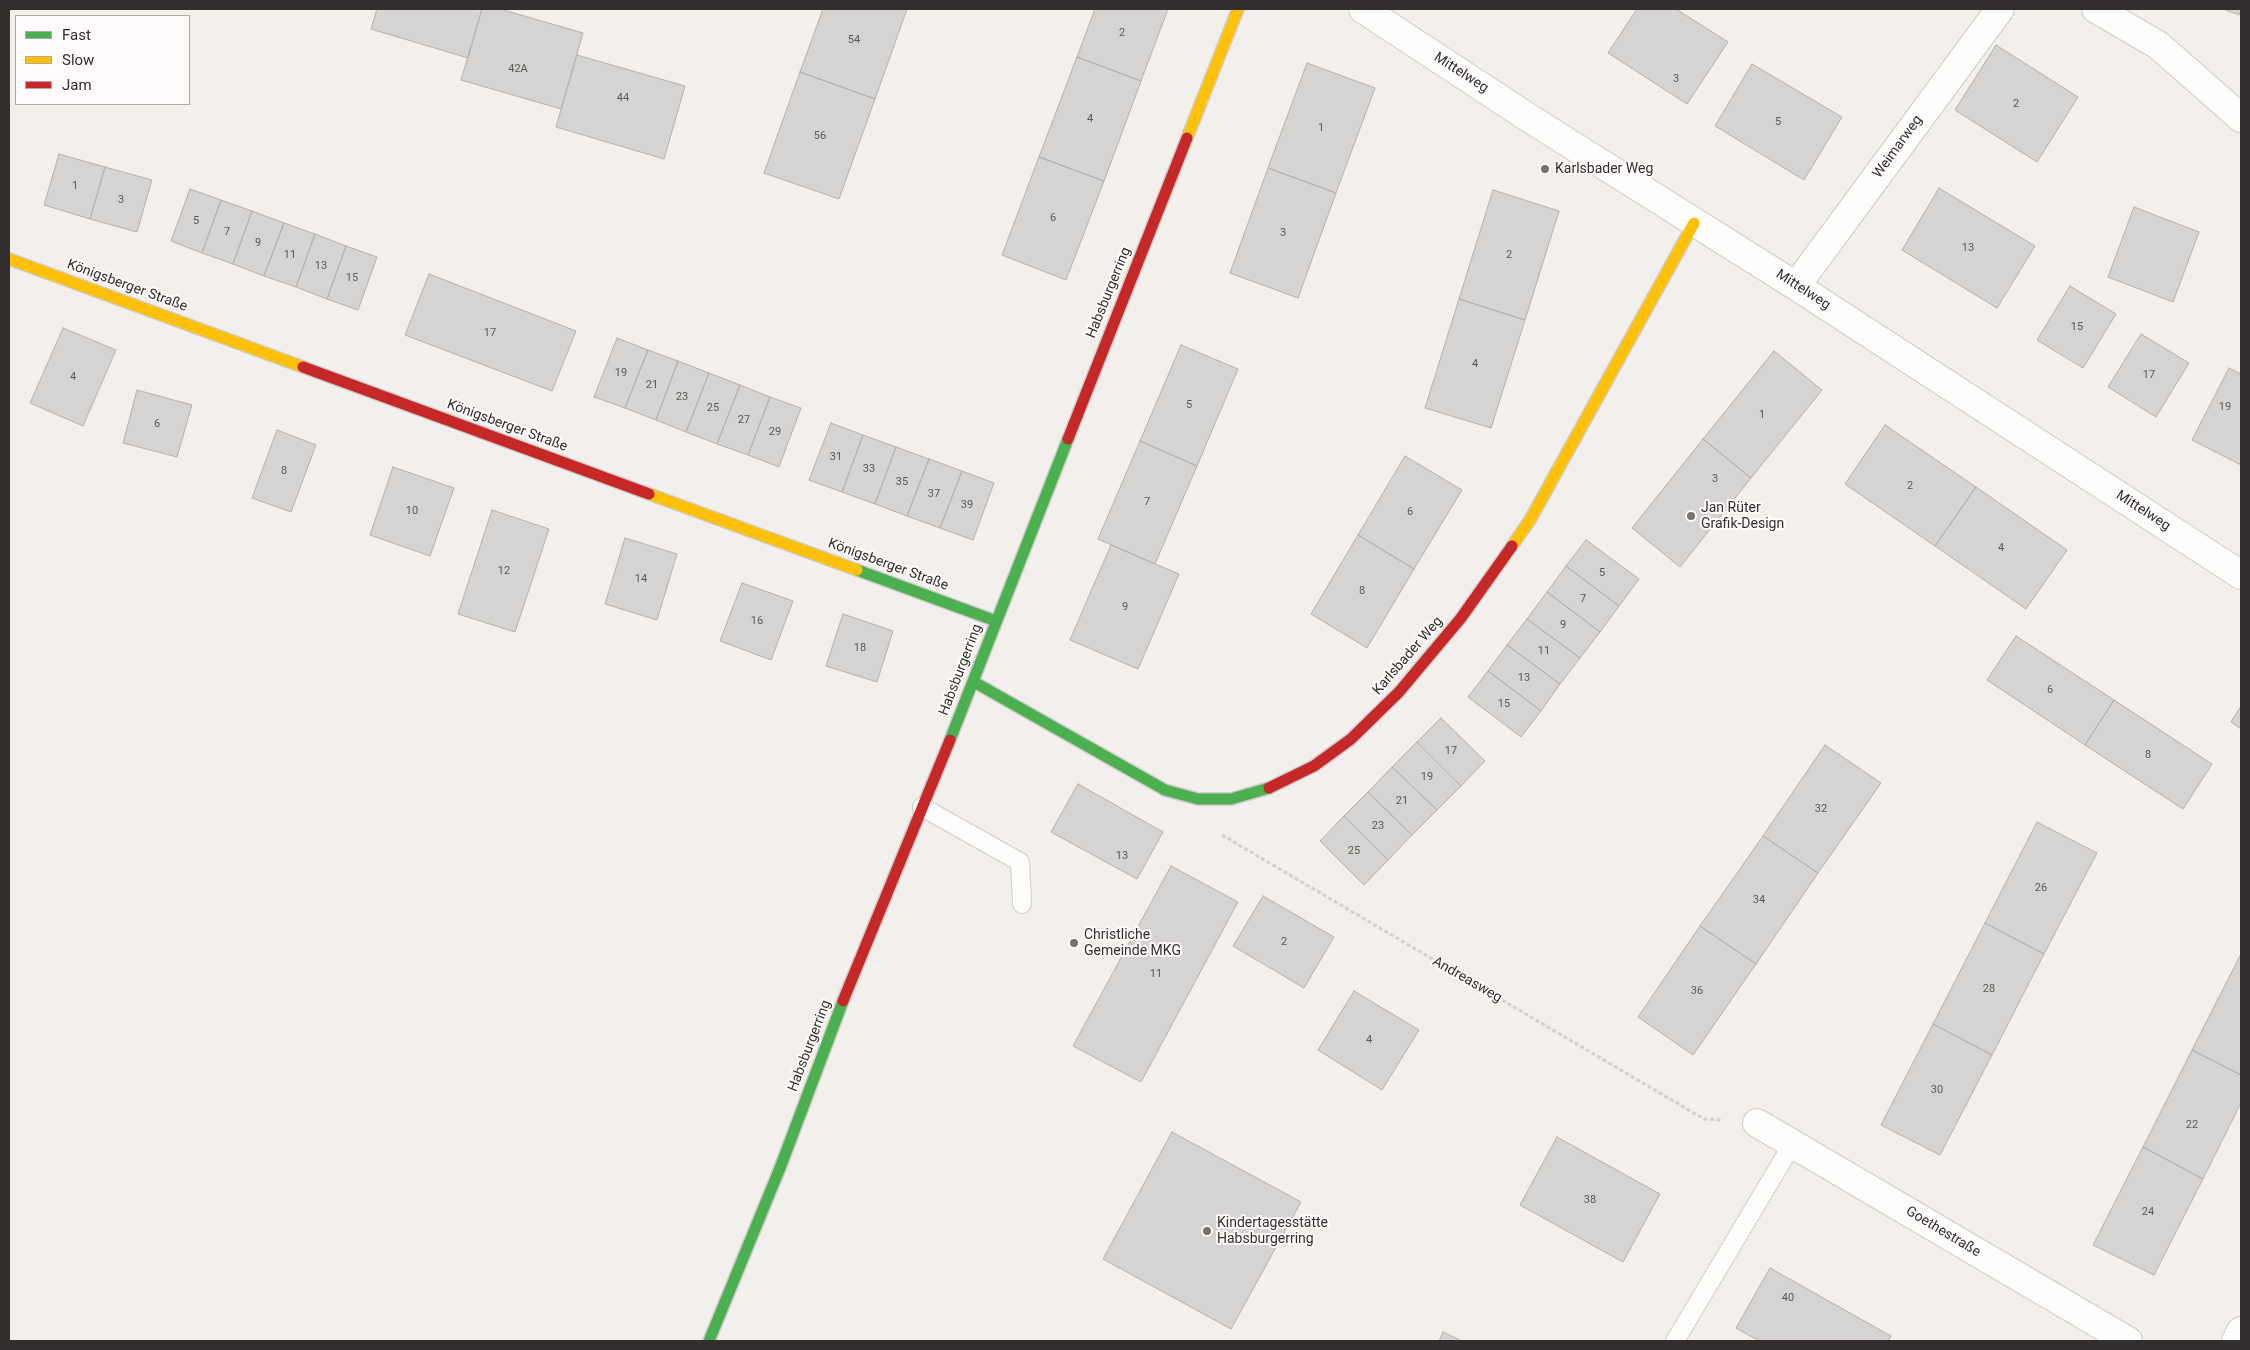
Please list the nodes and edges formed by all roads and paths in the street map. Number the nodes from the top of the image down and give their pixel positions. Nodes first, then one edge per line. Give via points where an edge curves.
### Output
1 (1238, 9) edge
2 (1363, 9) edge
3 (2000, 9) edge
4 (2096, 9) edge
5 (2241, 118) edge
6 (1694, 223) junction
7 (9, 259) edge
8 (1796, 286) junction
9 (2241, 575) edge
10 (996, 620) junction
11 (974, 682) junction
12 (1198, 799) junction
13 (922, 807) junction
14 (1022, 904) dead end
15 (1757, 1123) joint
16 (1793, 1143) junction
17 (2241, 1331) edge
18 (709, 1341) edge
19 (1675, 1341) edge
20 (2128, 1341) edge
21 (2236, 1341) edge

1 - 10 street, Habsburgerring
2 - 6 street, Mittelweg
3 - 8 street, Weimarweg
4 - 5 street via 2158,45
6 - 8 street, Mittelweg
6 - 12 street, Karlsbader Weg via 1530,520 1461,618 1399,692 1351,739 1314,766 1271,787 1231,799
7 - 10 street, Königsberger Straße
8 - 9 street, Mittelweg
10 - 11 street, Habsburgerring
11 - 12 street, Karlsbader Weg via 1165,790
11 - 13 street, Habsburgerring
12 - 15 path, Andreasweg via 1224,838 1704,1118
13 - 14 lane via 1020,862
13 - 18 street, Habsburgerring
15 - 16 street, Goethestraße
16 - 19 lane
16 - 20 street, Goethestraße
17 - 21 street

